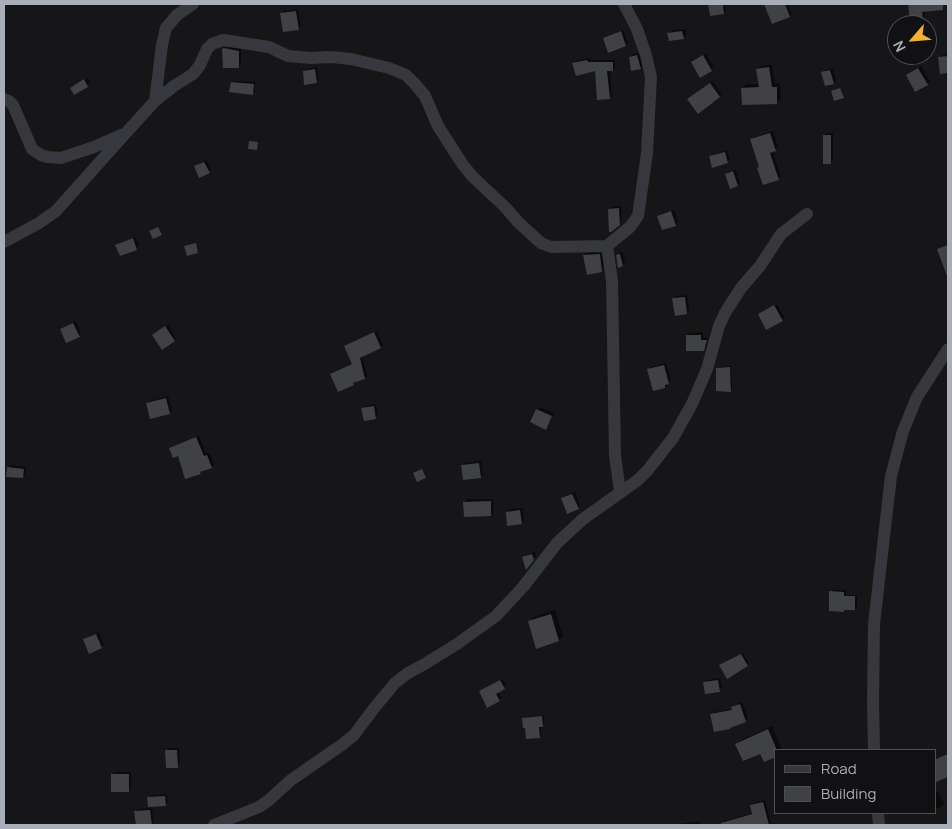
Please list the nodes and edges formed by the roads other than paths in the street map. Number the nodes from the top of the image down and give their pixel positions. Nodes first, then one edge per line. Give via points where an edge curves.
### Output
1 (193, 4) edge
2 (624, 4) edge
3 (4, 99) edge
4 (155, 101) junction
5 (124, 134) junction
6 (807, 214) dead end
7 (4, 242) edge
8 (607, 246) junction
9 (948, 349) edge
10 (620, 492) junction
11 (874, 749) edge
12 (214, 825) edge

1 - 4 street via 166,28
2 - 8 street via 637,29 651,77 647,153 638,216
3 - 5 street via 13,105 32,149 47,157 61,158
4 - 5 street
4 - 8 street via 193,74 207,48 223,40 268,47 288,56 351,59 389,68 414,83 425,96 438,126 463,165 541,243 551,247
5 - 7 street via 56,211
6 - 10 street via 781,234 725,313 707,369 673,438 647,471
8 - 10 street via 612,281 615,455
9 - 11 street via 917,397 903,430 891,476 874,624
10 - 12 street via 557,543 496,616 395,682 354,735 260,807

